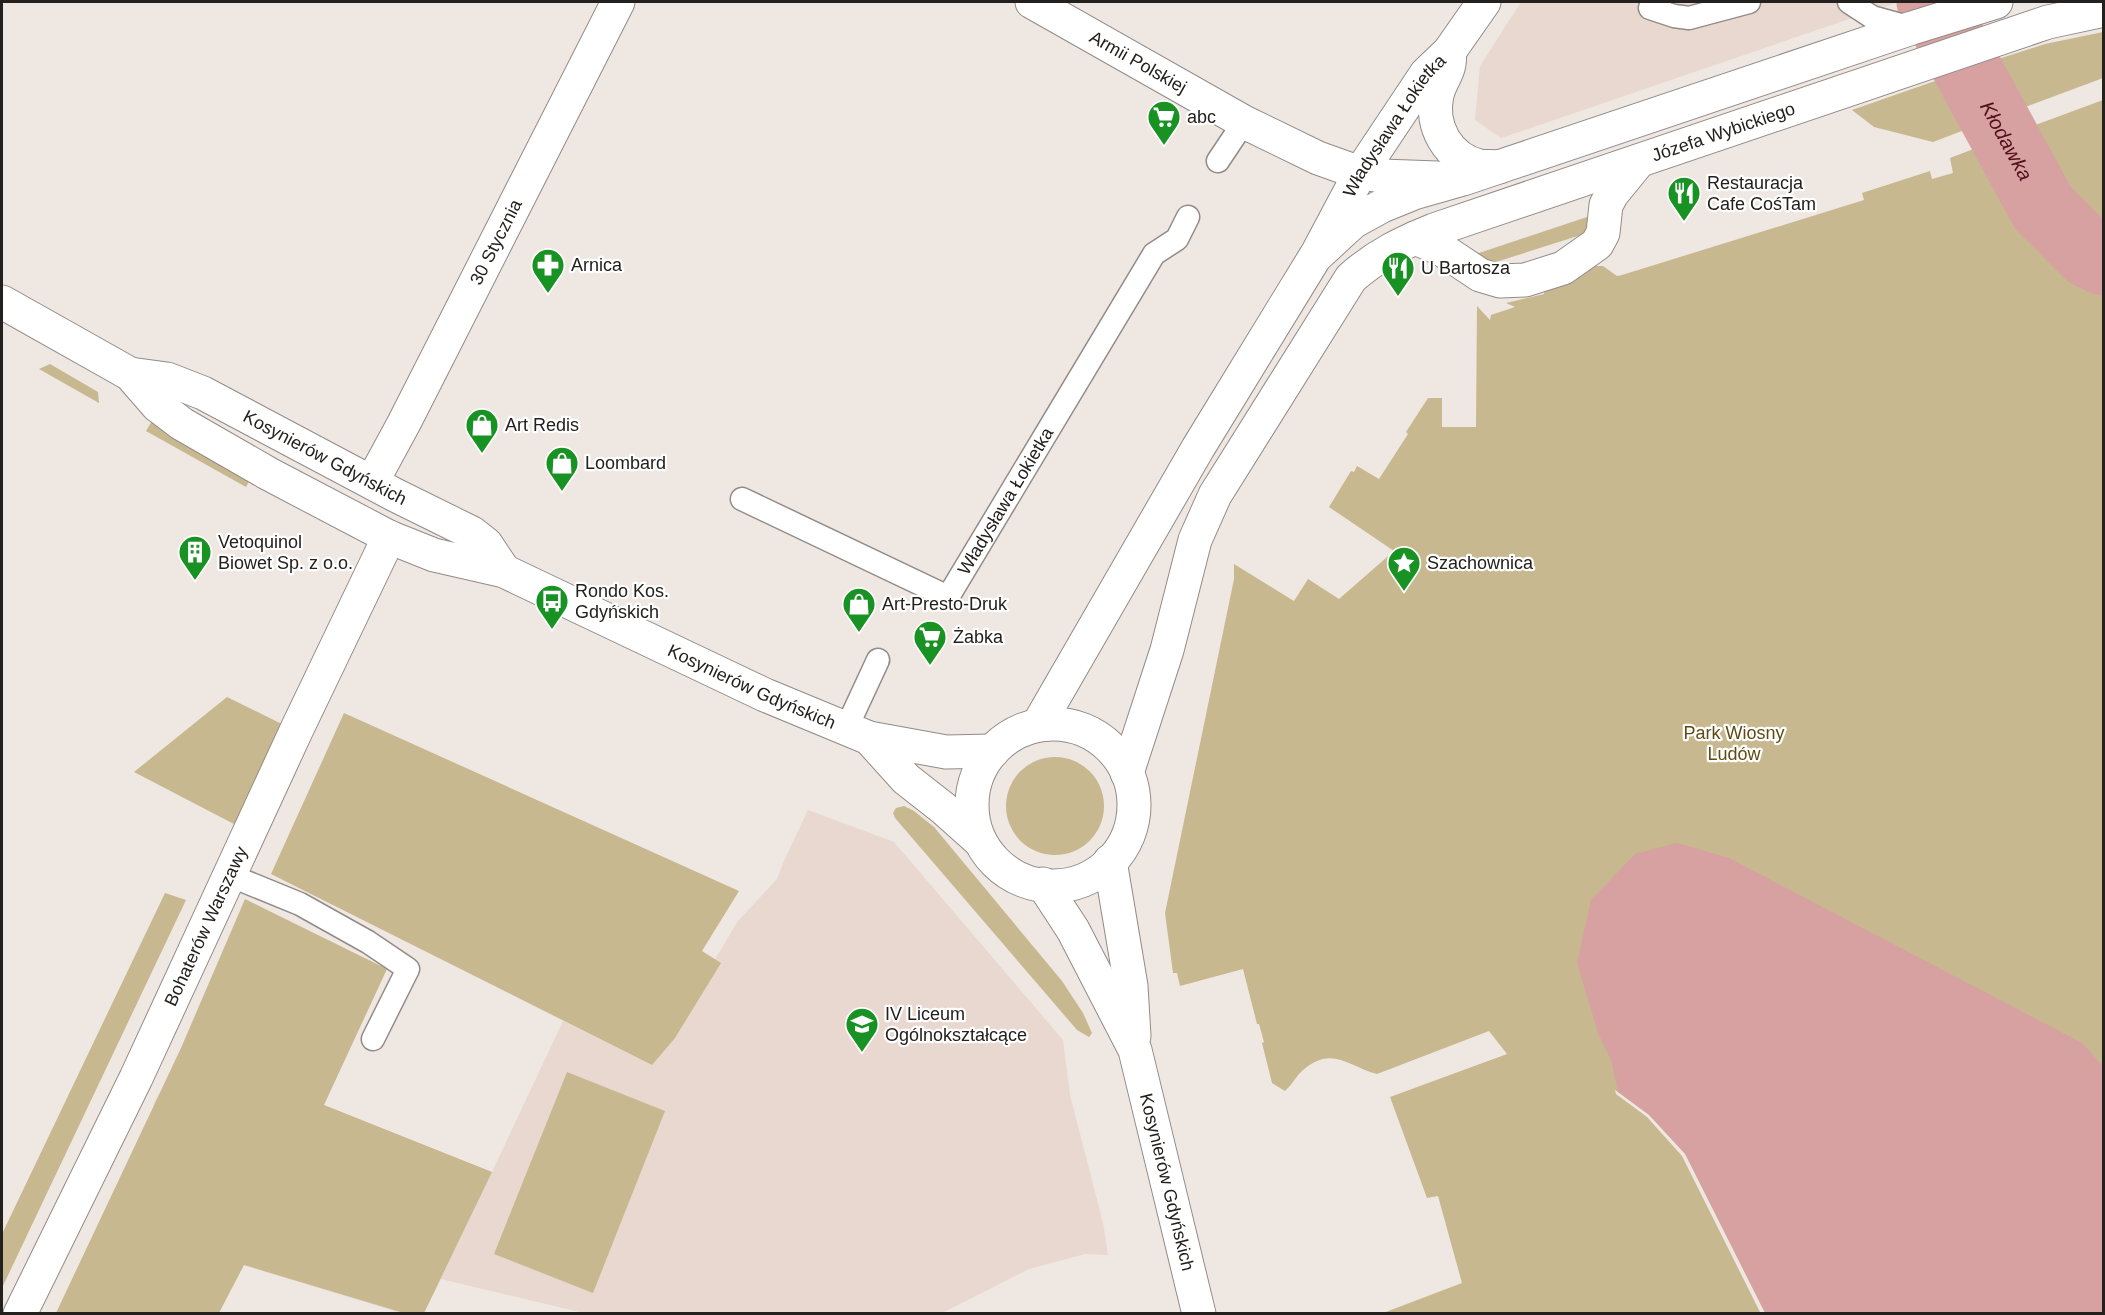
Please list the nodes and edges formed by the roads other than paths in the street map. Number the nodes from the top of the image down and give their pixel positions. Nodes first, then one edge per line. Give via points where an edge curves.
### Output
1 (618, 2) edge
2 (1032, 2) edge
3 (1484, 2) edge
4 (1749, 2) edge
5 (1849, 2) edge
6 (1996, 2) edge
7 (1650, 8) dead end
8 (2103, 10) edge
9 (1912, 28) junction
10 (1449, 52) junction
11 (1244, 122) junction
12 (1218, 161) dead end
13 (1639, 161) junction
14 (1499, 167) junction
15 (1360, 172) junction
16 (1462, 179) junction
17 (1188, 217) dead end
18 (1415, 238) junction
19 (1315, 256) junction
20 (2, 303) edge
21 (130, 374) junction
22 (372, 482) junction
23 (308, 494) junction
24 (742, 499) dead end
25 (389, 537) junction
26 (504, 571) junction
27 (878, 660) dead end
28 (1038, 725) junction
29 (857, 733) junction
30 (993, 751) junction
31 (1127, 773) junction
32 (980, 841) junction
33 (1110, 861) junction
34 (229, 875) junction
35 (1043, 884) junction
36 (373, 1040) dead end
37 (1135, 1050) junction
38 (20, 1314) edge
39 (1199, 1314) edge

1 - 22 street, 30 Stycznia
2 - 11 street, Armii Polskiej
3 - 10 street, Władysława Łokietka
4 - 7 lane via 1689,18
5 - 9 lane via 1872,17
6 - 9 street, Józefa Wybickiego
8 - 13 street, Józefa Wybickiego via 2048,22
9 - 14 street, Józefa Wybickiego
10 - 14 street via 1451,63 1437,92 1434,111 1438,130 1462,159 1480,166
10 - 15 street, Władysława Łokietka via 1426,74
11 - 12 lane
11 - 15 street, Armii Polskiej via 1318,158
13 - 18 street, Józefa Wybickiego
13 - 18 street via 1606,205 1603,233 1597,244 1563,268 1525,280 1500,281 1480,275 1442,249
14 - 16 street, Władysława Łokietka
15 - 16 street, Armii Polskiej
15 - 19 street, Władysława Łokietka
16 - 19 street, Władysława Łokietka via 1382,206 1353,222
17 - 24 lane, Władysława Łokietka via 1177,238 1154,254 948,597 911,589
18 - 31 street, Józefa Wybickiego via 1393,247 1351,278 1215,495 1195,540 1167,650
19 - 28 street, Władysława Łokietka via 1198,448
20 - 21 street, Kosynierów Gdyńskich
21 - 22 street, Kosynierów Gdyńskich via 167,380 203,393
21 - 23 street, Kosynierów Gdyńskich via 182,424
22 - 23 street via 360,491 342,495
22 - 26 street, Kosynierów Gdyńskich via 472,532 486,544
23 - 25 street, Kosynierów Gdyńskich
25 - 26 street, Kosynierów Gdyńskich via 434,555
25 - 34 street, Bohaterów Warszawy
26 - 29 street, Kosynierów Gdyńskich via 765,695
27 - 29 lane
28 - 30 street via 1007,738
28 - 31 street via 1060,724 1091,734 1116,755
29 - 30 street, Kosynierów Gdyńskich via 946,752
29 - 32 street, Kosynierów Gdyńskich
30 - 32 street via 972,794
31 - 33 street via 1135,788 1134,825
32 - 35 street via 995,861 1016,876
33 - 35 street via 1079,881
33 - 37 street, Kosynierów Gdyńskich via 1131,986
34 - 36 lane via 300,904 408,969
34 - 38 street, Bohaterów Warszawy via 136,1078
35 - 37 street, Kosynierów Gdyńskich via 1073,930
37 - 39 street, Kosynierów Gdyńskich

